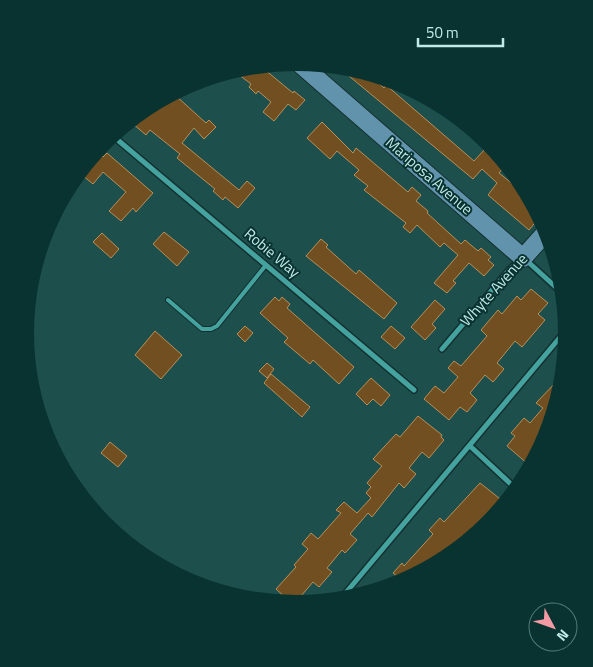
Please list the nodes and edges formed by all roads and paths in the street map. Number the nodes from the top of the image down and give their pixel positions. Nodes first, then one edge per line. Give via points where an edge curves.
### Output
1 (308, 71) edge
2 (119, 140) edge
3 (541, 238) edge
4 (524, 258) junction
5 (266, 265) junction
6 (555, 286) edge
7 (168, 300) dead end
8 (559, 339) edge
9 (442, 349) dead end
10 (414, 390) dead end
11 (470, 446) junction
12 (511, 484) edge
13 (348, 591) edge

1 - 4 street, Mariposa Avenue
2 - 5 street, Robie Way
3 - 4 street, Whyte Avenue
4 - 6 street, Mariposa Avenue
4 - 9 street, Whyte Avenue via 509,270
5 - 7 lane via 217,326 211,329 202,329
5 - 10 street, Robie Way
8 - 11 street
11 - 12 street
11 - 13 street

